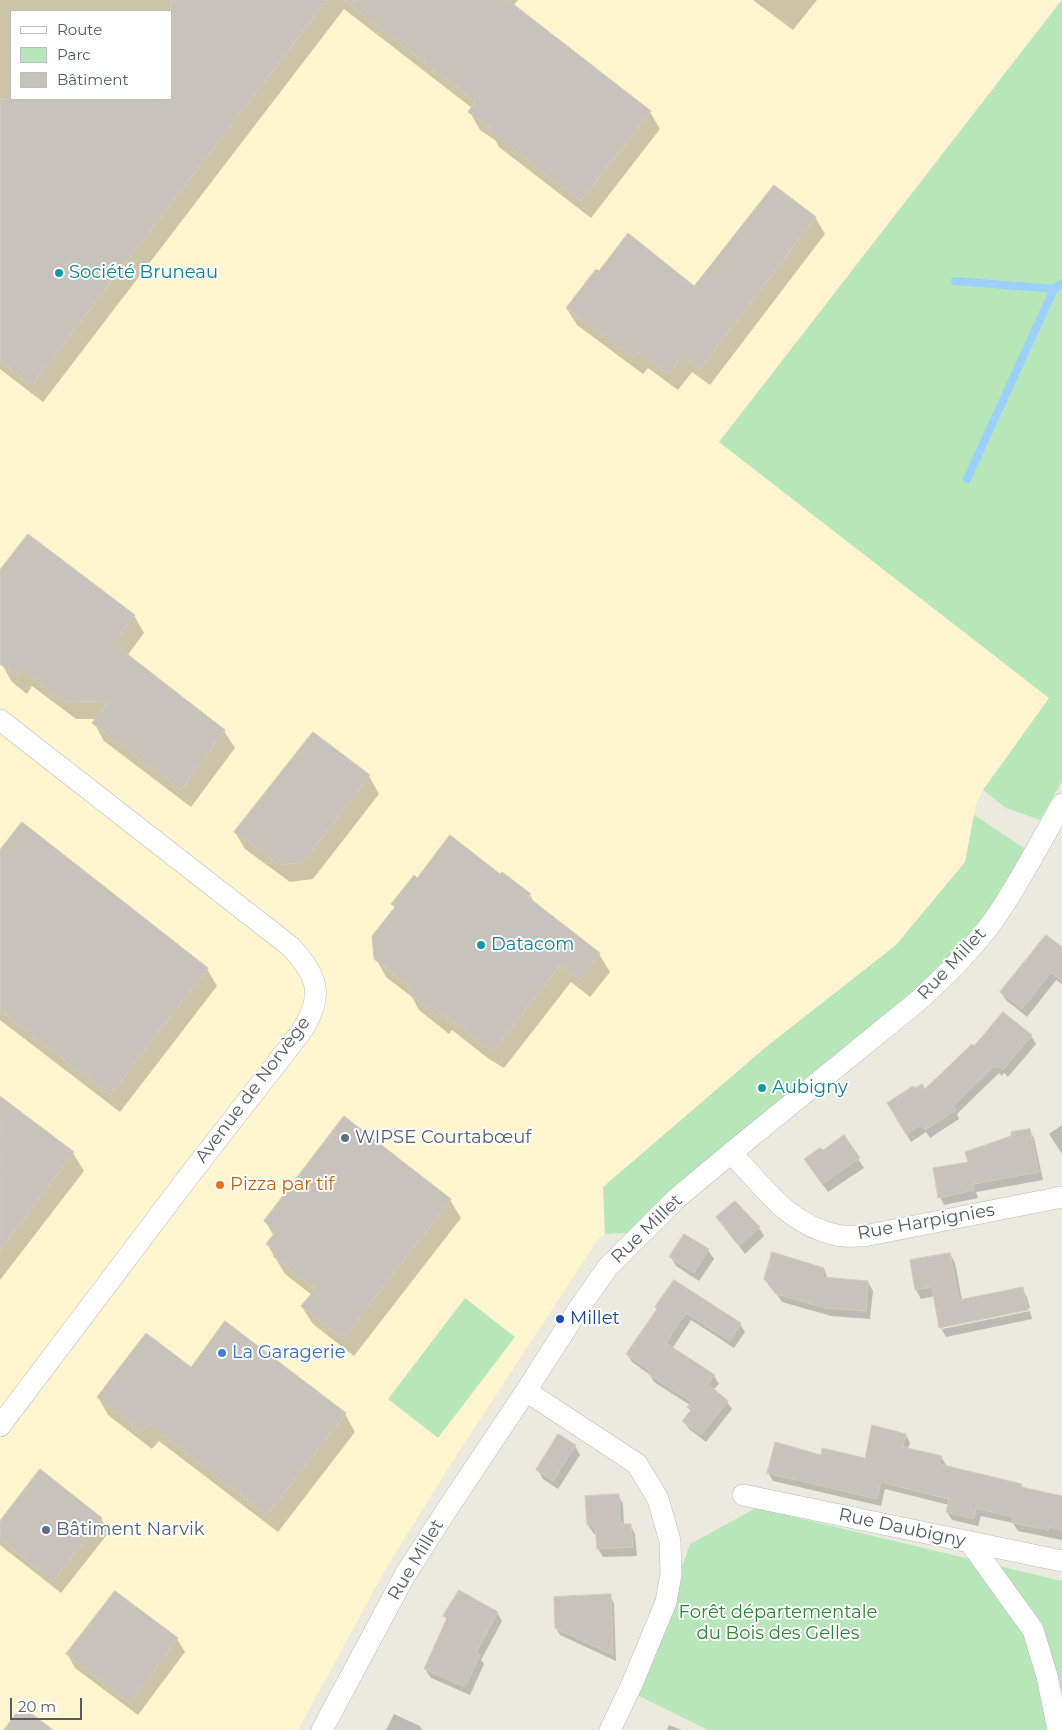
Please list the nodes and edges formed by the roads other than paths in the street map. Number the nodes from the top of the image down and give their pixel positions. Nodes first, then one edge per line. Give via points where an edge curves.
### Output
1 (0, 720) edge
2 (1062, 804) edge
3 (731, 1153) junction
4 (1062, 1196) edge
5 (526, 1391) junction
6 (0, 1426) edge
7 (743, 1495) dead end
8 (969, 1541) junction
9 (1062, 1561) edge
10 (322, 1730) edge
11 (610, 1730) edge
12 (1058, 1730) edge

1 - 6 street, Avenue de Norvège via 292,947 309,968 316,999 301,1032
2 - 3 street, Rue Millet via 995,918 953,967 918,1001
3 - 4 street, Rue Harpignies via 779,1206 795,1218 837,1235 864,1236
3 - 5 street, Rue Millet via 677,1198 608,1267
5 - 10 street, Rue Millet via 405,1575
5 - 11 street via 637,1464 658,1499 670,1541 666,1602
7 - 8 street, Rue Daubigny
8 - 9 street, Rue Daubigny
8 - 12 street via 1033,1630

